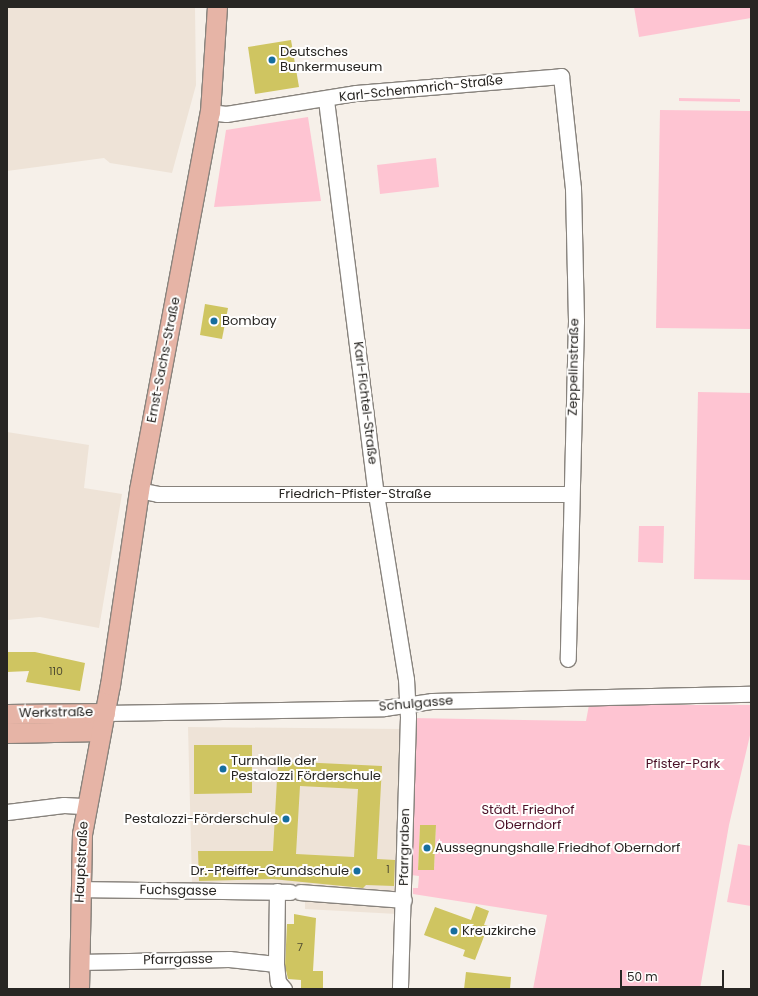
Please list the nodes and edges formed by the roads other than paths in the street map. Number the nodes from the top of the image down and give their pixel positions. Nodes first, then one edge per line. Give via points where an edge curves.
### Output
1 (217, 7) edge
2 (561, 76) joint
3 (326, 100) junction
4 (210, 112) junction
5 (139, 490) junction
6 (376, 494) junction
7 (571, 494) junction
8 (568, 659) dead end
9 (751, 694) edge
10 (407, 705) junction
11 (7, 714) edge
12 (103, 722) junction
13 (7, 732) edge
14 (86, 806) junction
15 (7, 812) edge
16 (80, 889) junction
17 (289, 892) junction
18 (404, 900) junction
19 (80, 962) junction
20 (276, 964) junction
21 (79, 989) edge
22 (284, 989) edge
23 (400, 989) edge

1 - 4 main road, Ernst-Sachs-Straße
2 - 3 street, Karl-Schemmrich-Straße via 356,94
2 - 7 street, Zeppelinstraße via 572,188 575,282
3 - 4 street, Karl-Schemmrich-Straße via 226,114
3 - 6 street, Karl-Fichtel-Straße
4 - 5 main road, Ernst-Sachs-Straße
5 - 6 street, Friedrich-Pfister-Straße via 158,494
5 - 12 main road, Ernst-Sachs-Straße
6 - 7 street, Friedrich-Pfister-Straße
6 - 10 street, Karl-Fichtel-Straße via 406,679
7 - 8 street, Zeppelinstraße
9 - 10 street, Schulgasse via 432,701
10 - 12 street, Schulgasse
10 - 18 street, Pfarrgraben
11 - 12 main road, Werkstraße
12 - 13 main road, Werkstraße
12 - 14 main road, Hauptstraße
14 - 15 street via 64,805
14 - 16 main road, Hauptstraße via 81,842
16 - 17 street, Fuchsgasse
16 - 19 main road, Hauptstraße
17 - 18 street, Fuchsgasse
17 - 20 street
18 - 23 street, Pfarrgraben
19 - 20 street, Pfarrgasse via 229,958
19 - 21 main road, Hauptstraße
20 - 22 street via 278,982

